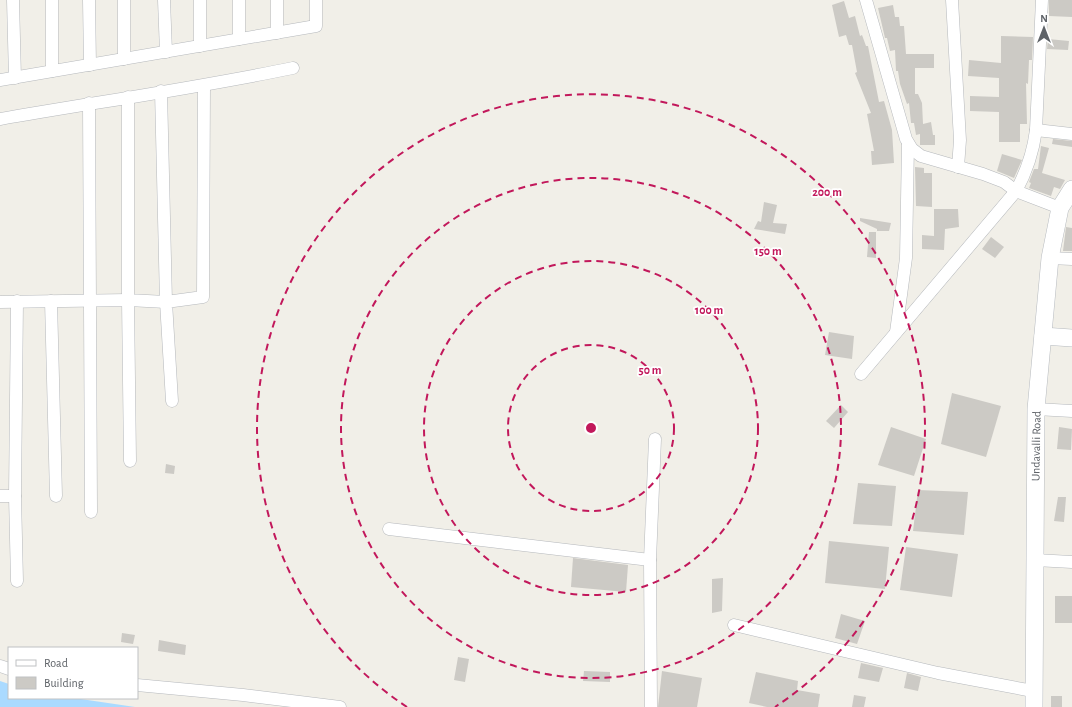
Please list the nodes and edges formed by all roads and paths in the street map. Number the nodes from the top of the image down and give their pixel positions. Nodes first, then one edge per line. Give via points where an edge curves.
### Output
1 (13, 0) edge
2 (52, 0) edge
3 (89, 0) edge
4 (124, 0) edge
5 (164, 0) edge
6 (200, 0) edge
7 (239, 0) edge
8 (277, 0) edge
9 (316, 0) edge
10 (866, 0) edge
11 (952, 0) edge
12 (1042, 0) edge
13 (277, 33) junction
14 (239, 39) junction
15 (200, 46) junction
16 (166, 52) junction
17 (124, 59) junction
18 (90, 65) junction
19 (293, 68) dead end
20 (52, 71) junction
21 (15, 78) junction
22 (0, 80) edge
23 (204, 86) junction
24 (161, 91) junction
25 (128, 97) junction
26 (89, 104) junction
27 (0, 119) edge
28 (1036, 130) junction
29 (1072, 134) edge
30 (908, 144) junction
31 (958, 167) junction
32 (1072, 190) edge
33 (1016, 191) junction
34 (1060, 208) junction
35 (1050, 258) junction
36 (1072, 259) edge
37 (90, 300) junction
38 (128, 300) junction
39 (17, 301) junction
40 (51, 301) junction
41 (0, 302) edge
42 (166, 302) junction
43 (896, 332) junction
44 (1043, 336) junction
45 (1072, 338) edge
46 (861, 374) dead end
47 (172, 401) dead end
48 (1036, 409) junction
49 (1072, 411) edge
50 (655, 438) dead end
51 (130, 460) dead end
52 (0, 496) edge
53 (15, 496) junction
54 (56, 496) dead end
55 (91, 512) dead end
56 (389, 529) dead end
57 (650, 560) junction
58 (1035, 560) junction
59 (1072, 562) edge
60 (17, 581) dead end
61 (734, 625) dead end
62 (138, 684) edge
63 (1033, 699) edge
64 (340, 707) edge
65 (651, 707) edge

1 - 21 street
2 - 20 street
3 - 18 street
4 - 17 street
5 - 16 street
6 - 15 street
7 - 14 street
8 - 13 street
9 - 13 street via 316,26
10 - 30 street
11 - 31 street via 960,140
12 - 28 street
13 - 14 street
14 - 15 street
15 - 16 street
16 - 17 street
17 - 18 street
18 - 20 street
19 - 23 street
20 - 21 street
21 - 22 street
23 - 24 street
23 - 42 street via 203,297
24 - 25 street
24 - 42 street
25 - 26 street
25 - 38 street
26 - 27 street
26 - 37 street
28 - 29 street
28 - 33 street via 1034,151
30 - 31 street via 921,156
30 - 43 street via 906,258
31 - 33 street via 1004,182
32 - 34 main road, Undavalli Road
33 - 34 street
33 - 43 street
34 - 35 main road, Undavalli Road
35 - 36 street
35 - 44 main road, Undavalli Road
37 - 38 street
37 - 40 street
37 - 55 street
38 - 42 street
38 - 51 street
39 - 40 street
39 - 41 street
39 - 53 street
40 - 54 street
42 - 47 street
43 - 46 street
44 - 45 main road
44 - 48 main road, Undavalli Road
48 - 49 street
48 - 58 main road, Undavalli Road
50 - 57 street
52 - 53 street
53 - 60 street
56 - 57 street
57 - 65 street
58 - 59 street
58 - 63 main road, Undavalli Road
61 - 63 street via 938,673
62 - 64 street

